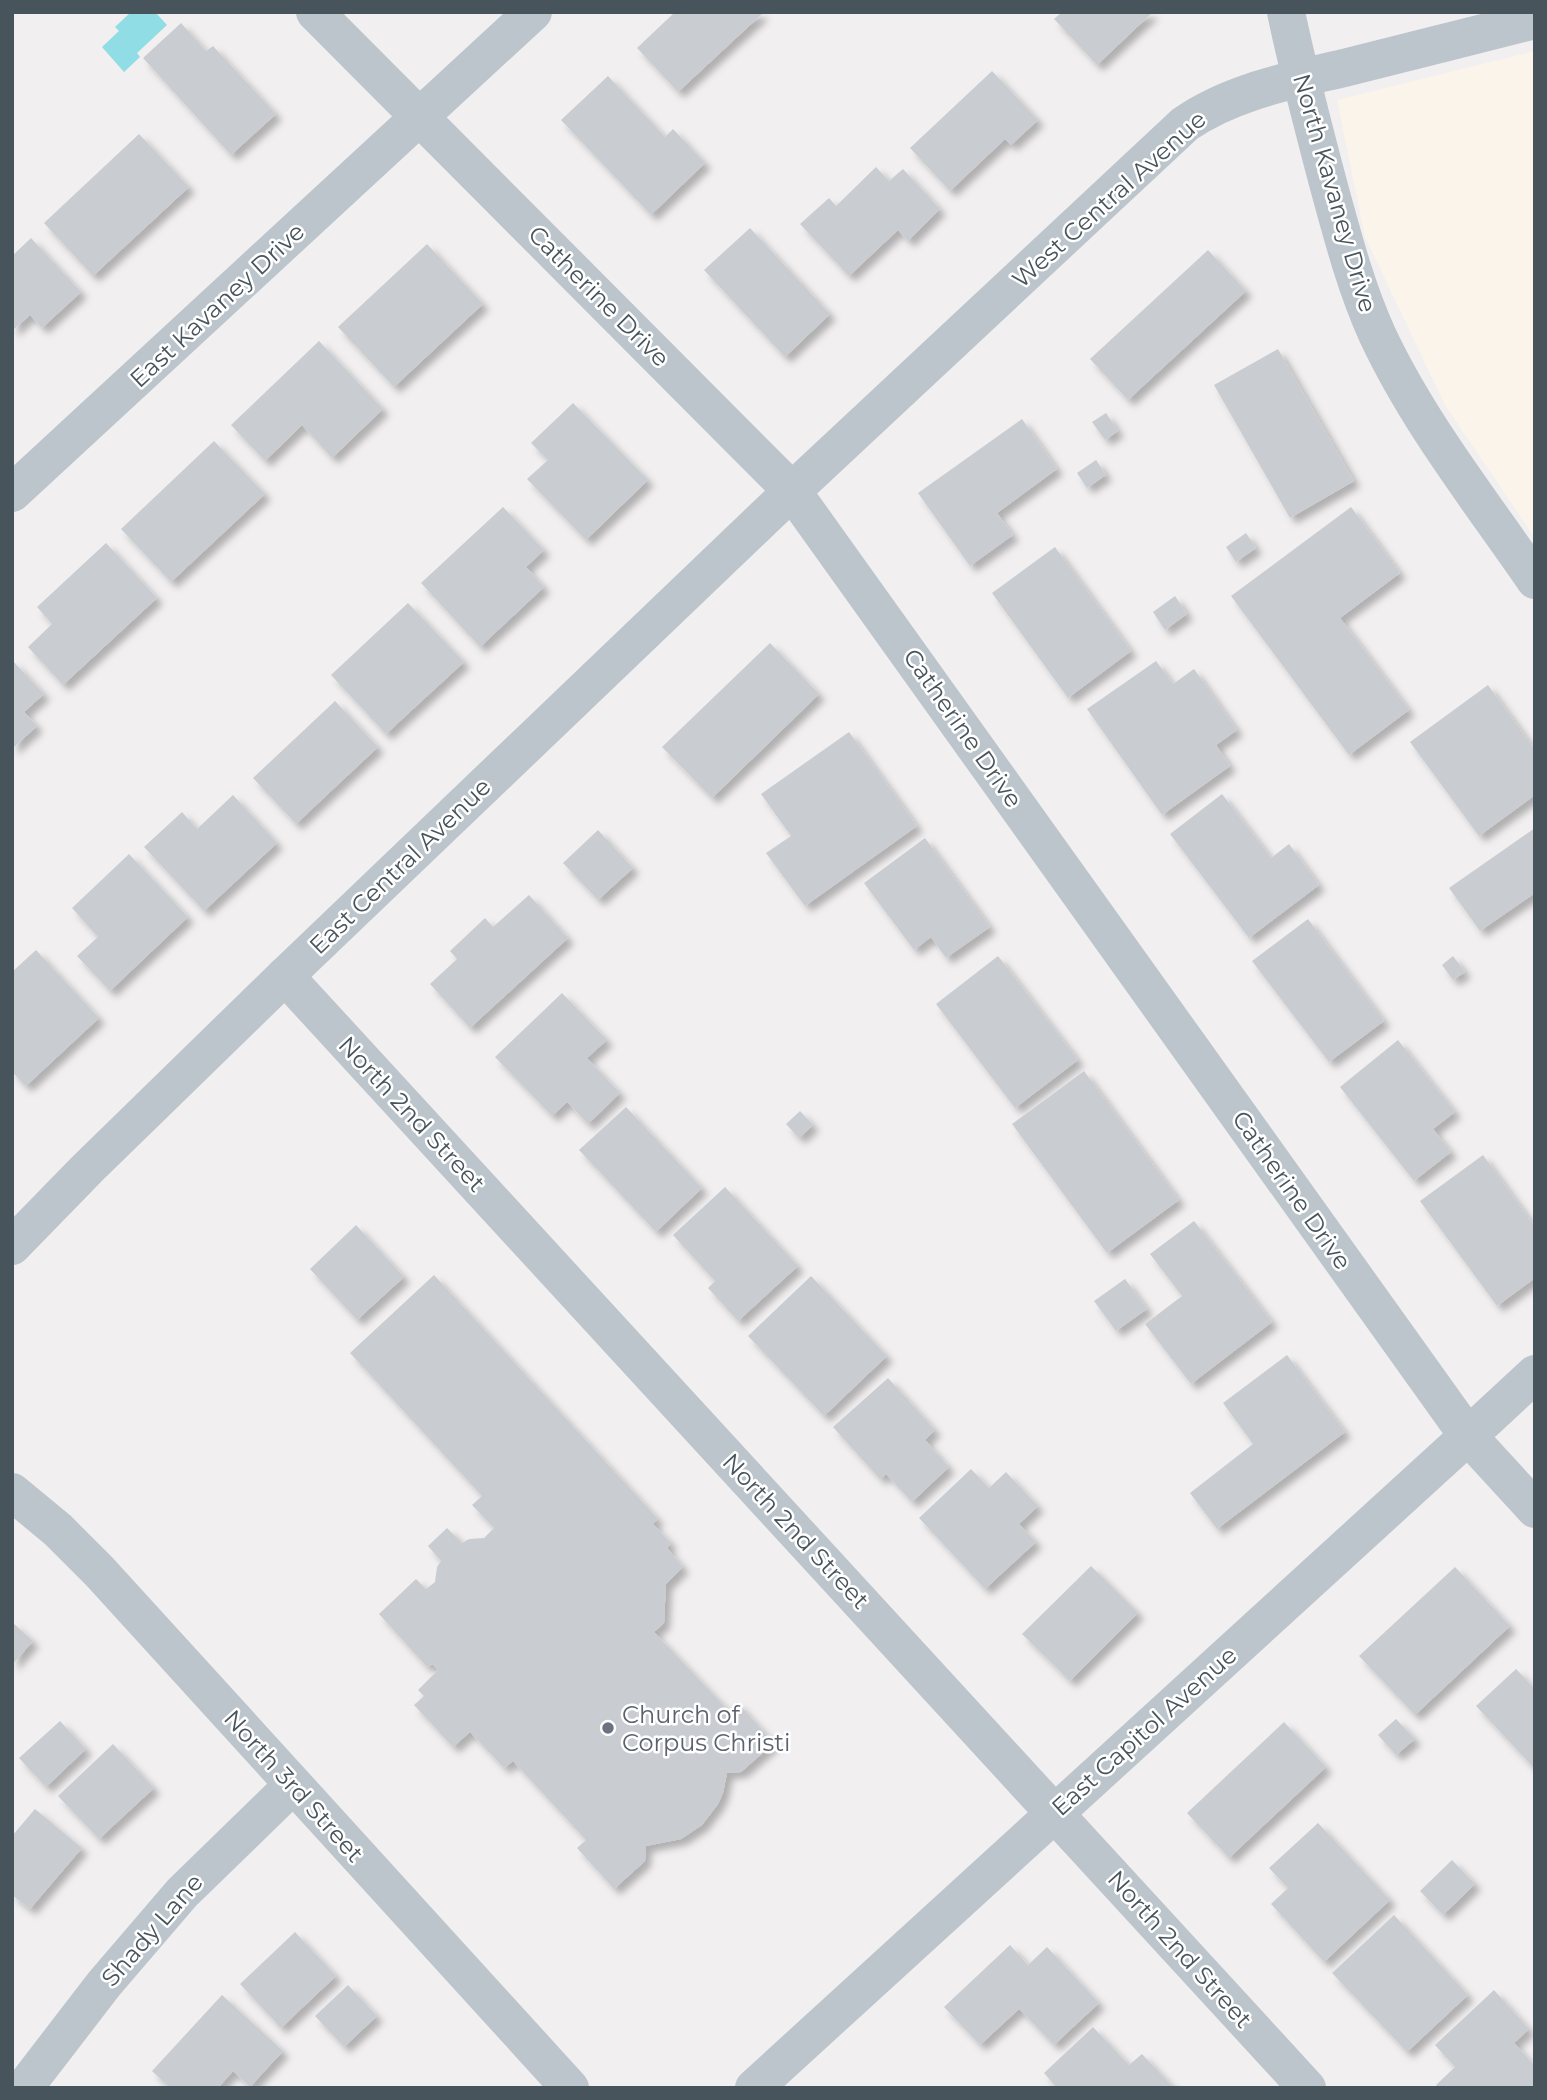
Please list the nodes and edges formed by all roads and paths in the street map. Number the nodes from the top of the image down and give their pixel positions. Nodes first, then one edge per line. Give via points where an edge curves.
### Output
1 (315, 12) edge
2 (533, 12) edge
3 (1286, 12) edge
4 (1535, 20) edge
5 (1300, 78) junction
6 (421, 117) junction
7 (792, 491) junction
8 (12, 493) edge
9 (1535, 580) edge
10 (285, 976) junction
11 (12, 1246) edge
12 (1535, 1374) edge
13 (1468, 1436) junction
14 (12, 1492) edge
15 (1535, 1509) edge
16 (293, 1785) junction
17 (1055, 1812) junction
18 (24, 2088) edge
19 (570, 2088) edge
20 (754, 2088) edge
21 (1307, 2088) edge

1 - 6 street, Catherine Drive
2 - 6 street, East Kavaney Drive
3 - 5 street, North Kavaney Drive
4 - 5 street, West Central Avenue
5 - 7 street, West Central Avenue via 1228,99 1185,124
5 - 9 street, North Kavaney Drive via 1346,248 1378,335 1422,416
6 - 7 street, Catherine Drive
6 - 8 street, East Kavaney Drive
7 - 10 street, East Central Avenue
7 - 13 street, Catherine Drive
10 - 11 street, East Central Avenue
10 - 17 street, North 2nd Street
12 - 13 street, East Capitol Avenue
13 - 15 street, Catherine Drive
13 - 17 street, East Capitol Avenue
14 - 16 street, North 3rd Street via 99,1571
16 - 18 street, Shady Lane via 182,1893
16 - 19 street, North 3rd Street
17 - 20 street, East Capitol Avenue
17 - 21 street, North 2nd Street

